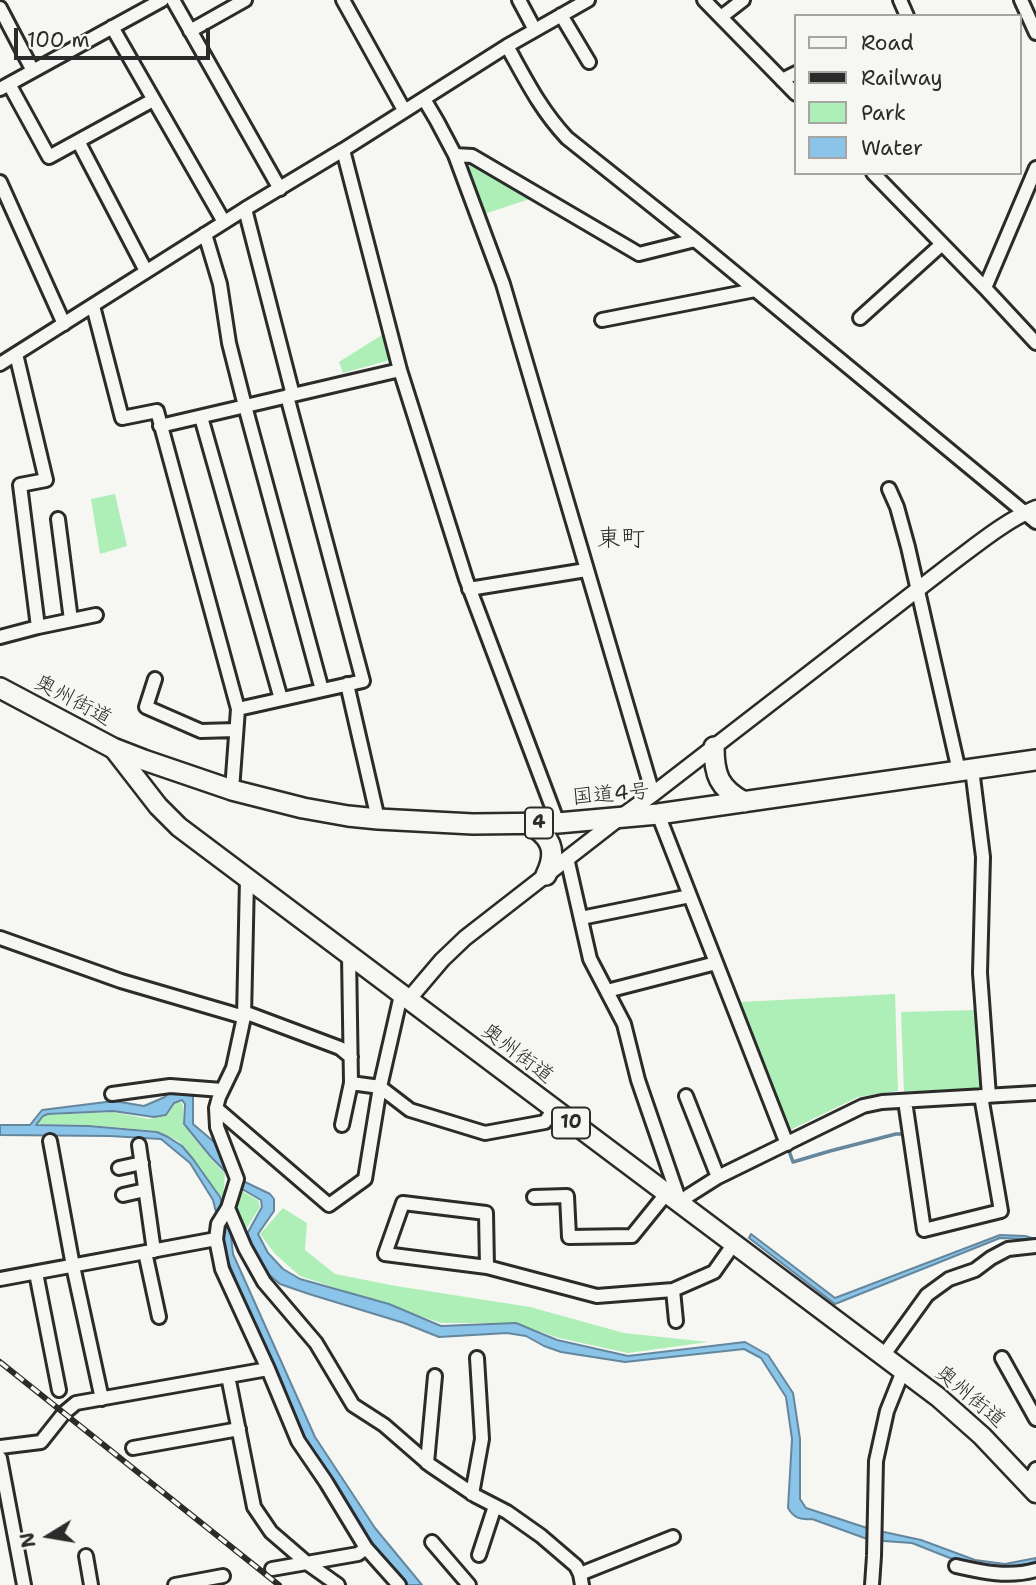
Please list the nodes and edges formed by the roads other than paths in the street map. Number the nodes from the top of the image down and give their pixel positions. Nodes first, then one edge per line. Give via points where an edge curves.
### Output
1 (162, 0) edge
2 (173, 0) edge
3 (245, 0) edge
4 (343, 0) edge
5 (519, 0) edge
6 (587, 0) edge
7 (704, 0) edge
8 (743, 0) edge
9 (1021, 0) edge
10 (0, 8) edge
11 (561, 15) junction
12 (721, 17) junction
13 (112, 27) junction
14 (536, 30) junction
15 (190, 31) junction
16 (1036, 33) edge
17 (507, 46) junction
18 (589, 62) dead end
19 (33, 71) junction
20 (794, 74) edge
21 (782, 80) junction
22 (4, 86) edge
23 (794, 92) edge
24 (424, 99) junction
25 (153, 100) junction
26 (404, 110) junction
27 (78, 141) junction
28 (343, 150) junction
29 (454, 155) junction
30 (1036, 168) edge
31 (877, 178) edge
32 (0, 182) edge
33 (280, 188) junction
34 (244, 209) junction
35 (224, 222) junction
36 (205, 234) junction
37 (695, 240) junction
38 (943, 244) junction
39 (146, 271) junction
40 (985, 288) junction
41 (755, 290) junction
42 (93, 306) junction
43 (860, 318) dead end
44 (603, 320) dead end
45 (64, 324) junction
46 (1036, 343) edge
47 (16, 354) junction
48 (0, 364) edge
49 (400, 370) junction
50 (290, 396) junction
51 (245, 406) junction
52 (201, 417) junction
53 (160, 426) junction
54 (889, 489) dead end
55 (1032, 514) edge
56 (58, 519) dead end
57 (586, 570) junction
58 (469, 589) junction
59 (918, 589) junction
60 (96, 615) dead end
61 (71, 620) junction
62 (38, 627) junction
63 (0, 637) edge
64 (155, 679) dead end
65 (347, 684) junction
66 (0, 688) edge
67 (322, 690) junction
68 (281, 699) junction
69 (238, 709) junction
70 (236, 730) junction
71 (714, 747) junction
72 (113, 748) junction
73 (1036, 760) edge
74 (966, 770) junction
75 (232, 790) junction
76 (653, 794) junction
77 (744, 802) junction
78 (658, 814) junction
79 (618, 818) junction
80 (378, 819) junction
81 (527, 823) junction
82 (558, 823) junction
83 (567, 858) junction
84 (545, 875) junction
85 (247, 879) junction
86 (690, 896) junction
87 (581, 918) junction
88 (0, 938) edge
89 (349, 956) junction
90 (716, 963) junction
91 (607, 991) junction
92 (404, 997) junction
93 (244, 1015) junction
94 (351, 1057) junction
95 (352, 1083) junction
96 (380, 1087) junction
97 (222, 1090) junction
98 (1036, 1093) edge
99 (112, 1094) dead end
100 (686, 1096) dead end
101 (985, 1096) junction
102 (905, 1101) junction
103 (216, 1108) junction
104 (553, 1110) junction
105 (342, 1125) dead end
106 (50, 1141) dead end
107 (787, 1143) junction
108 (139, 1144) dead end
109 (142, 1163) junction
110 (118, 1168) dead end
111 (718, 1177) junction
112 (145, 1190) junction
113 (666, 1194) junction
114 (123, 1195) dead end
115 (534, 1197) dead end
116 (681, 1206) junction
117 (228, 1208) junction
118 (216, 1239) junction
119 (733, 1245) junction
120 (1036, 1245) edge
121 (150, 1251) junction
122 (73, 1266) junction
123 (487, 1267) junction
124 (36, 1273) junction
125 (0, 1279) edge
126 (673, 1290) junction
127 (159, 1317) dead end
128 (676, 1321) dead end
129 (883, 1356) junction
130 (477, 1358) dead end
131 (1002, 1358) dead end
132 (268, 1370) junction
133 (903, 1371) junction
134 (435, 1376) dead end
135 (228, 1377) junction
136 (59, 1390) dead end
137 (102, 1399) junction
138 (1036, 1419) edge
139 (239, 1429) junction
140 (0, 1447) edge
141 (133, 1448) dead end
142 (0, 1458) edge
143 (427, 1463) junction
144 (1033, 1482) edge
145 (472, 1494) junction
146 (495, 1506) junction
147 (673, 1537) dead end
148 (432, 1542) dead end
149 (366, 1548) junction
150 (479, 1555) dead end
151 (86, 1556) dead end
152 (307, 1563) junction
153 (956, 1566) dead end
154 (272, 1569) dead end
155 (1036, 1570) edge
156 (223, 1576) dead end
157 (987, 1579) edge
158 (581, 1580) edge
159 (24, 1585) edge
160 (91, 1585) edge
161 (175, 1585) edge
162 (338, 1585) edge
163 (399, 1585) edge
164 (469, 1585) edge
165 (872, 1585) edge

1 - 13 street
2 - 15 street
3 - 15 street
4 - 26 street
5 - 14 street
6 - 11 street
7 - 12 street
8 - 12 street
9 - 16 street
10 - 19 street
11 - 14 street
11 - 18 street
12 - 21 street
13 - 19 street
13 - 25 street
14 - 17 street
15 - 33 street
17 - 24 street
17 - 37 street via 549,119 567,138
19 - 22 street
20 - 21 street
21 - 23 street
22 - 27 street via 49,157
24 - 26 street
24 - 29 street
25 - 27 street
25 - 35 street
26 - 28 street
27 - 39 street
28 - 33 street
28 - 49 street
29 - 37 street via 472,156 639,254
29 - 57 street via 503,284
30 - 40 street
31 - 38 street
32 - 45 street
33 - 34 street
34 - 35 street
34 - 50 street
35 - 36 street
36 - 39 street
36 - 51 street
37 - 41 street
38 - 40 street
38 - 43 street
39 - 42 street
40 - 46 street
41 - 44 street
41 - 55 street
42 - 45 street
42 - 53 street via 122,418 157,411
45 - 47 street
47 - 48 street
47 - 62 street via 46,480 20,485
49 - 50 street
49 - 58 street
50 - 51 street
50 - 65 street via 363,681
51 - 52 street
51 - 67 street
52 - 53 street
52 - 68 street
53 - 69 street
54 - 59 street
55 - 59 street via 988,536
56 - 61 street
57 - 58 street
57 - 76 street
58 - 82 street
59 - 71 street
59 - 74 street
60 - 61 street
61 - 62 street
62 - 63 street
64 - 70 street via 146,706 201,731
65 - 67 street
65 - 80 street
66 - 72 highway, 奥州街道 / 4
67 - 68 street
68 - 69 street
69 - 70 street
70 - 75 street
71 - 76 street
71 - 77 highway via 720,781
72 - 75 highway, 国道4号 / 4
72 - 85 main road, 奥州街道 / 10 via 172,820
73 - 74 highway, 国道4号 / 4
74 - 77 highway, 国道4号 / 4
74 - 101 street via 984,857 980,973
75 - 80 highway, 国道4号 / 4 via 303,808
76 - 79 street
77 - 78 highway, 国道4号 / 4
78 - 79 highway, 国道4号 / 4
78 - 86 street
79 - 82 highway, 国道4号 / 4
79 - 83 street
80 - 81 highway, 国道4号 / 4
81 - 82 highway, 国道4号 / 4
81 - 84 highway via 547,838 552,853
83 - 84 street
83 - 87 street
84 - 92 street via 466,938
85 - 89 main road, 奥州街道 / 10
85 - 93 street
86 - 87 street
86 - 90 street
87 - 91 street via 590,959
88 - 93 street via 121,981
89 - 92 main road, 奥州街道 / 10
89 - 94 street
90 - 91 street
90 - 107 street
91 - 116 street via 624,1024
92 - 96 street
92 - 104 main road, 奥州街道 / 10
93 - 94 street via 340,1048
93 - 97 street via 233,1068
94 - 95 street
95 - 96 street
95 - 105 street
96 - 103 street via 365,1179 329,1205
96 - 104 street via 410,1110 485,1133 545,1122
97 - 99 street via 170,1086
97 - 103 street
98 - 101 street
100 - 111 street
101 - 102 street
101 - 102 street via 1002,1211 923,1230
102 - 107 street via 863,1106
103 - 117 street via 217,1127 237,1179
104 - 113 main road, 奥州街道 / 10
106 - 122 street
107 - 111 street
108 - 109 street
109 - 110 street
109 - 112 street
111 - 116 street via 688,1196
112 - 114 street
112 - 121 street
113 - 115 street via 632,1236 569,1237 567,1196
113 - 116 main road, 奥州街道 / 10
116 - 119 main road, 奥州街道 / 10
117 - 118 street via 218,1224
117 - 143 street via 264,1282 316,1343 354,1405 384,1424
118 - 121 street
118 - 132 street via 222,1269
119 - 126 street via 714,1272
119 - 129 main road, 奥州街道 / 10
120 - 129 street via 1008,1249 975,1270 948,1279 927,1295
121 - 122 street
121 - 127 street
122 - 124 street
122 - 137 street
123 - 123 street via 385,1254 402,1203 486,1213
123 - 126 street via 597,1296
124 - 125 street
124 - 136 street
126 - 128 street
129 - 133 main road, 奥州街道 / 10
130 - 145 street via 482,1439
131 - 138 street
132 - 135 street
132 - 149 street via 298,1441
133 - 144 main road, 奥州街道 / 10
133 - 165 street via 887,1411 876,1461
134 - 143 street
135 - 137 street
135 - 139 street
137 - 140 street via 76,1403 41,1442
139 - 141 street
139 - 152 street via 254,1507 271,1532
142 - 159 street
143 - 145 street
145 - 146 street
146 - 150 street
146 - 158 street via 576,1566
147 - 158 street
148 - 164 street
149 - 152 street via 358,1554
149 - 163 street
151 - 160 street
152 - 154 street
152 - 162 street
153 - 157 street
155 - 157 street
156 - 161 street

